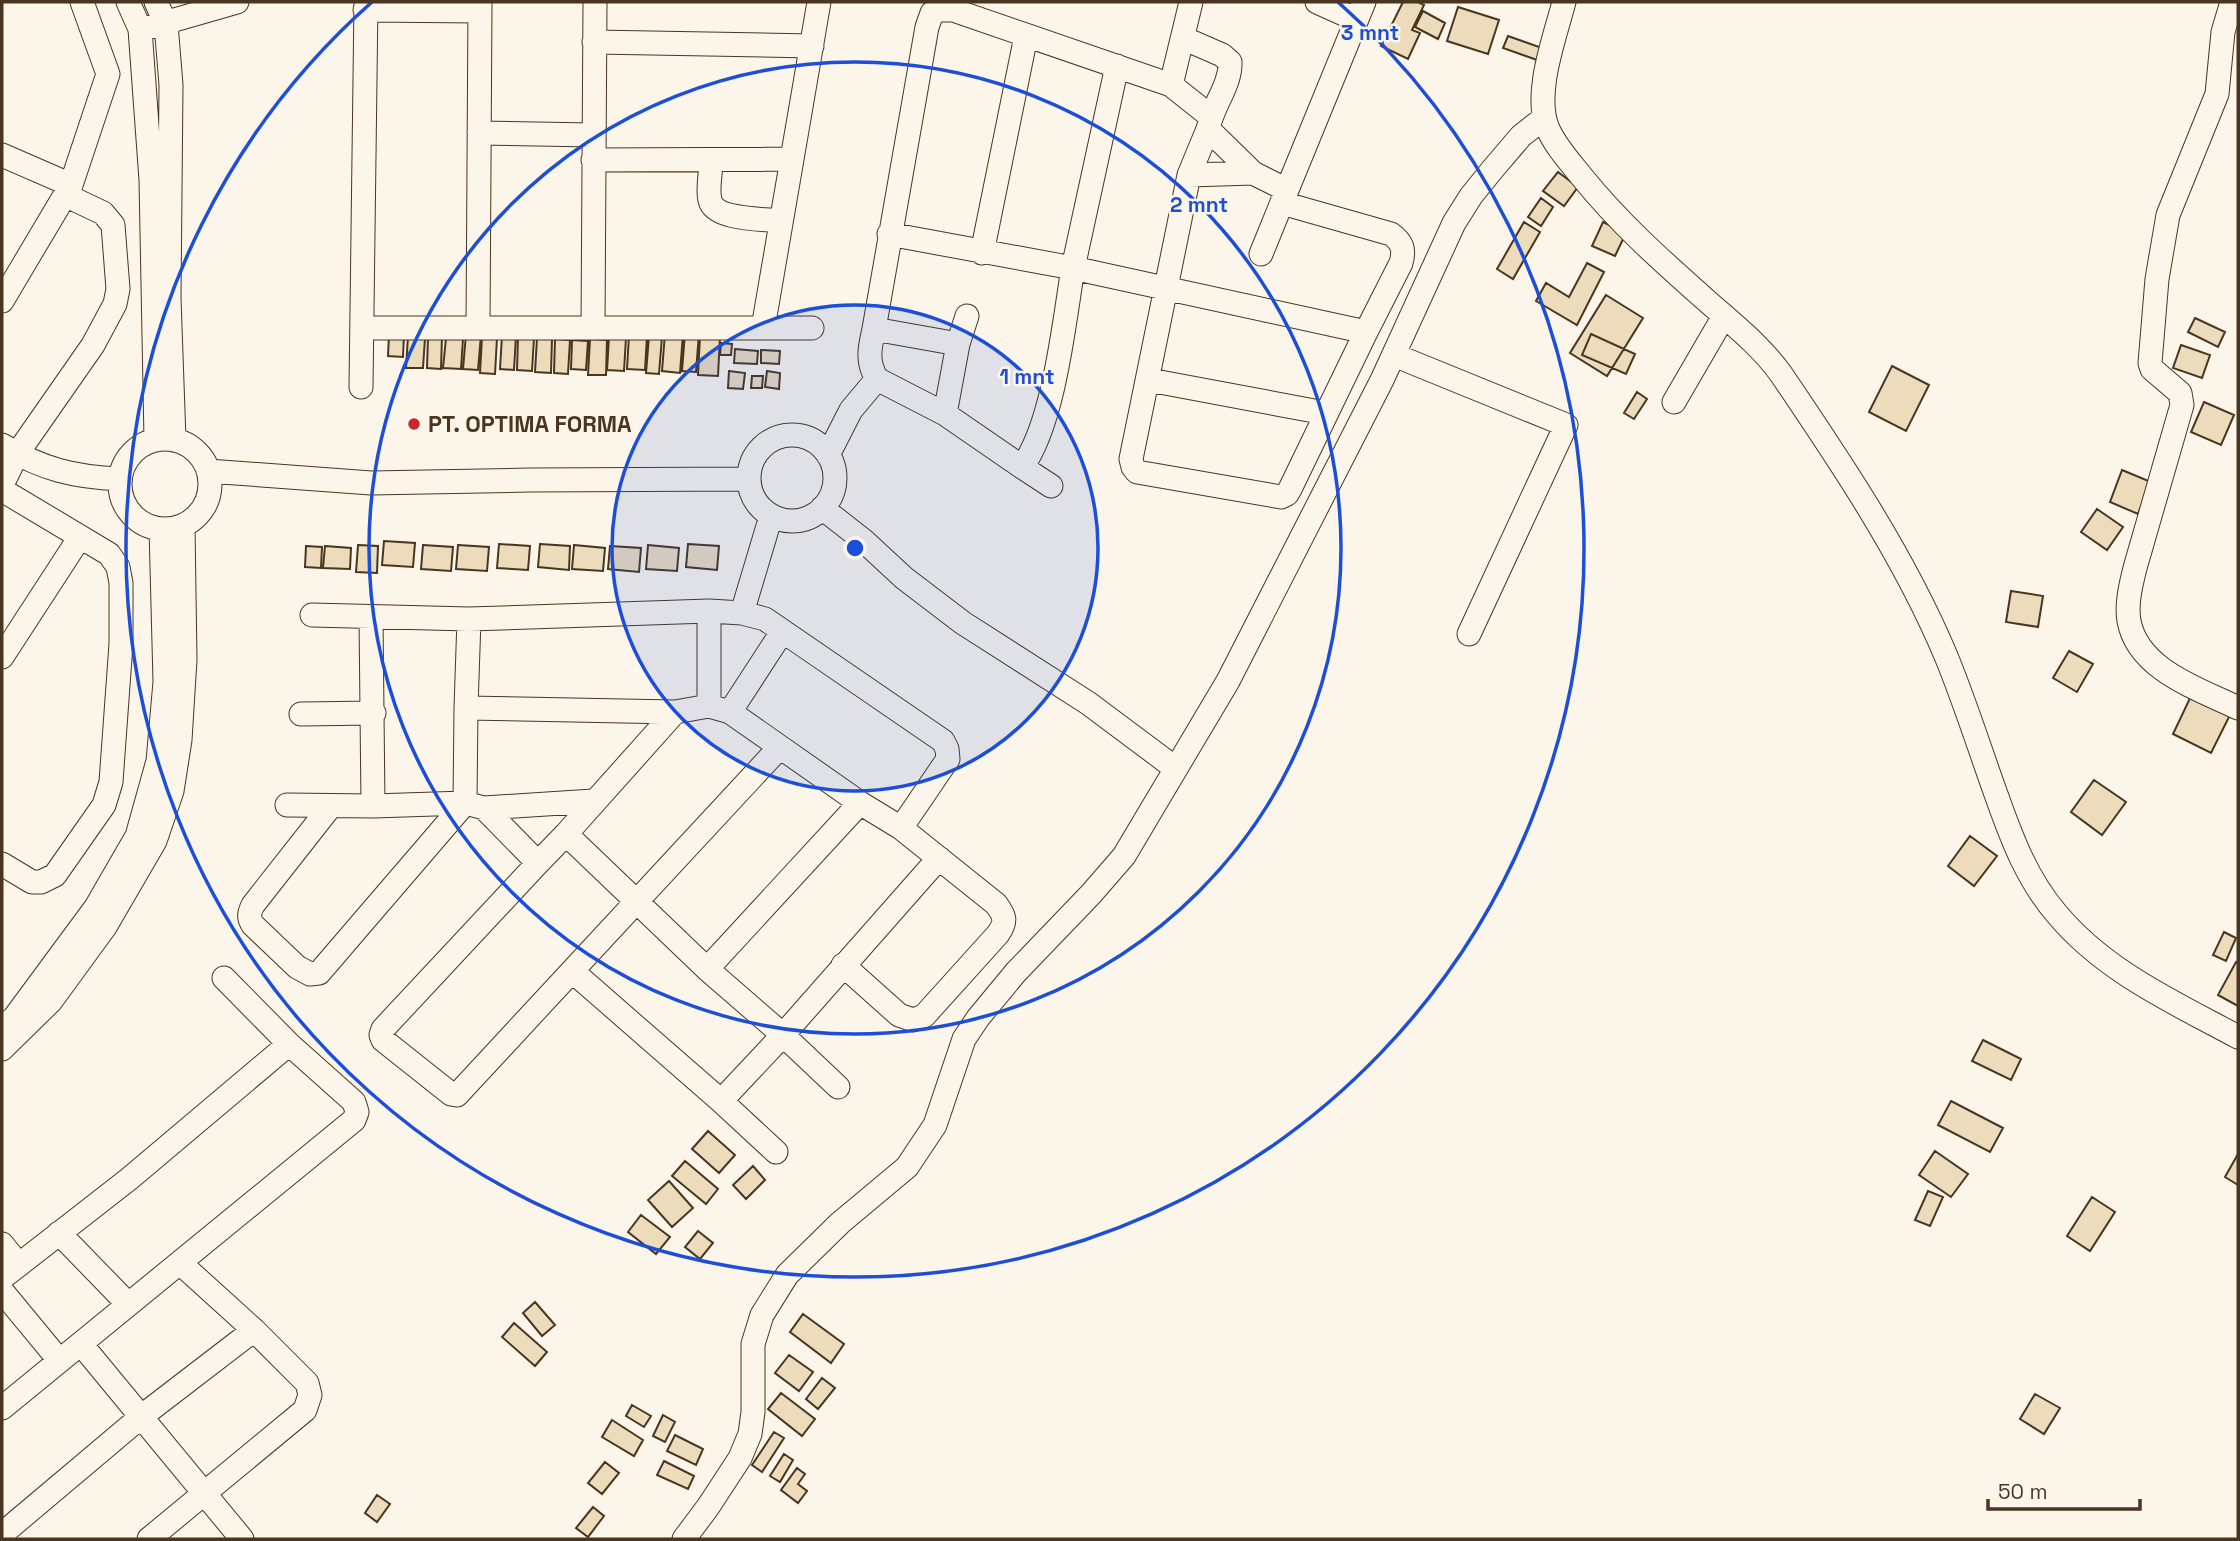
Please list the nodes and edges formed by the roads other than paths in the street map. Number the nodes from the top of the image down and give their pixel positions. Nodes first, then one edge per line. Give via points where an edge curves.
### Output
1 (82, 2) edge
2 (128, 2) edge
3 (156, 2) edge
4 (237, 2) edge
5 (595, 2) edge
6 (820, 2) edge
7 (1191, 2) edge
8 (1317, 2) edge
9 (1564, 2) edge
10 (2232, 2) edge
11 (365, 6) edge
12 (480, 6) edge
13 (1360, 11) edge
14 (166, 24) junction
15 (140, 29) junction
16 (1026, 36) junction
17 (1183, 38) junction
18 (594, 42) junction
19 (812, 46) junction
20 (1116, 66) junction
21 (1171, 85) junction
22 (1544, 118) junction
23 (1209, 122) junction
24 (479, 133) junction
25 (593, 135) junction
26 (2, 155) edge
27 (792, 159) junction
28 (593, 160) junction
29 (711, 161) junction
30 (1253, 173) junction
31 (1189, 175) junction
32 (68, 190) junction
33 (1284, 196) junction
34 (781, 221) junction
35 (889, 234) junction
36 (982, 253) junction
37 (1261, 254) dead end
38 (1073, 268) junction
39 (1167, 290) junction
40 (2, 300) edge
41 (967, 316) dead end
42 (1724, 316) junction
43 (362, 328) junction
44 (478, 328) junction
45 (593, 328) junction
46 (763, 328) junction
47 (813, 328) dead end
48 (874, 329) junction
49 (1366, 332) junction
50 (958, 344) junction
51 (1394, 355) junction
52 (877, 379) junction
53 (1149, 380) junction
54 (361, 387) dead end
55 (1674, 402) dead end
56 (1325, 413) junction
57 (945, 414) junction
58 (165, 440) junction
59 (9, 449) edge
60 (828, 455) junction
61 (1022, 467) junction
62 (208, 471) junction
63 (120, 479) junction
64 (749, 479) junction
65 (2, 485) edge
66 (1051, 486) dead end
67 (2, 490) edge
68 (822, 508) junction
69 (771, 516) junction
70 (172, 527) junction
71 (80, 537) junction
72 (709, 611) junction
73 (742, 613) junction
74 (312, 615) dead end
75 (371, 617) junction
76 (469, 619) junction
77 (782, 632) junction
78 (1469, 634) dead end
79 (2, 657) edge
80 (466, 708) junction
81 (2238, 708) edge
82 (719, 709) junction
83 (675, 712) junction
84 (301, 713) dead end
85 (373, 713) junction
86 (779, 747) junction
87 (1175, 768) junction
88 (593, 801) junction
89 (860, 803) junction
90 (287, 804) dead end
91 (373, 806) junction
92 (475, 806) junction
93 (330, 807) junction
94 (901, 828) junction
95 (566, 834) junction
96 (939, 858) junction
97 (538, 863) junction
98 (2, 864) edge
99 (636, 902) junction
100 (843, 965) junction
101 (707, 969) junction
102 (572, 971) junction
103 (224, 978) dead end
104 (2, 1027) edge
105 (783, 1035) junction
106 (2238, 1037) edge
107 (289, 1044) junction
108 (2, 1049) edge
109 (838, 1087) dead end
110 (721, 1101) junction
111 (776, 1152) dead end
112 (60, 1233) junction
113 (2, 1244) edge
114 (180, 1264) junction
115 (10, 1271) edge
116 (2, 1291) edge
117 (128, 1304) junction
118 (254, 1330) junction
119 (81, 1344) junction
120 (59, 1360) junction
121 (2, 1408) edge
122 (142, 1416) junction
123 (202, 1494) junction
124 (2, 1534) edge
125 (149, 1539) edge
126 (242, 1539) edge
127 (684, 1539) edge

1 - 32 street via 108,74
2 - 15 street
3 - 14 street
4 - 14 street
5 - 18 street
6 - 19 street
7 - 17 street
8 - 13 street
9 - 22 street via 1547,72
10 - 81 street via 2223,32 2217,94 2168,215 2157,279 2150,363 2180,393 2182,405 2135,568 2128,619 2134,640 2146,656 2182,681
11 - 12 street
11 - 43 street
12 - 24 street
13 - 33 street
14 - 15 street
14 - 58 street via 171,85
15 - 58 street
16 - 20 street
16 - 35 street via 953,10 932,13
16 - 36 street
17 - 21 street
17 - 23 street via 1230,62
18 - 19 street
18 - 25 street
19 - 27 street
20 - 21 street
20 - 38 street
21 - 23 street
22 - 42 street via 1555,142 1593,191
22 - 51 street via 1521,136 1471,196 1454,223
23 - 30 street
23 - 31 street
24 - 25 street
24 - 44 street
25 - 28 street
26 - 32 street
27 - 29 street
27 - 34 street
28 - 29 street
28 - 45 street
29 - 34 street via 714,210
30 - 31 street
30 - 33 street
31 - 39 street
32 - 40 street
32 - 59 street via 113,225 115,304 93,345
33 - 37 street
33 - 49 street via 1391,234 1401,242 1401,263
34 - 46 street
35 - 36 street
35 - 48 street
36 - 38 street
38 - 39 street
38 - 61 street via 1040,435
39 - 49 street
39 - 53 street
41 - 50 street
42 - 55 street
42 - 106 street via 1779,371 1910,580 1947,659 2011,835 2041,894 2103,960
43 - 44 street
43 - 54 street
44 - 45 street
45 - 46 street
46 - 47 street
48 - 50 street
48 - 52 street via 869,355
49 - 56 street
50 - 57 street
51 - 78 street via 1566,425
51 - 87 street via 1228,681
52 - 57 street
52 - 60 street via 851,410
53 - 56 street
53 - 56 street via 1128,469 1137,472 1281,498 1290,489
57 - 61 street
58 - 62 street via 196,451
58 - 63 street via 143,444 131,453
59 - 63 street via 46,468
59 - 65 street
60 - 64 street via 809,438 784,435 761,447
60 - 68 street via 834,483
61 - 66 street
62 - 64 street via 371,483
62 - 70 street via 206,503 196,517
63 - 70 street via 121,494 131,513 147,526
64 - 69 street via 755,500
67 - 71 street
68 - 69 street via 796,520
68 - 87 street via 963,623 1088,703
69 - 73 street
70 - 104 street via 158,761 137,836 96,907
70 - 108 street via 185,660 172,791 155,841 105,927 51,1000
71 - 79 street
71 - 98 street via 109,554 121,583 111,782 104,805 55,875 32,882
72 - 73 street
72 - 76 street
72 - 82 street
73 - 77 street via 765,619
74 - 75 street
75 - 76 street
75 - 85 street
76 - 80 street
77 - 82 street
77 - 94 street via 943,741 948,760
80 - 83 street
80 - 92 street
82 - 83 street
82 - 86 street
83 - 88 street
84 - 85 street
85 - 91 street
86 - 89 street
86 - 99 street
87 - 127 street via 1124,856 978,1018 964,1039 935,1125 907,1167 787,1275 762,1315 752,1344 750,1434 740,1458
88 - 92 street
88 - 95 street
89 - 94 street
89 - 101 street
90 - 93 street
91 - 92 street
91 - 93 street
92 - 93 street via 319,973 310,974 297,968 249,919 253,905
92 - 97 street
94 - 96 street
95 - 97 street
95 - 99 street
96 - 100 street
96 - 100 street via 1004,914 1005,924 998,934 924,1016 913,1020 900,1015
97 - 102 street via 381,1035 457,1095
99 - 101 street
99 - 102 street
100 - 105 street
101 - 105 street
102 - 110 street
103 - 107 street
105 - 109 street
105 - 110 street
107 - 112 street
107 - 114 street via 354,1102 354,1120
110 - 111 street
112 - 115 street
112 - 117 street
113 - 115 street
114 - 117 street
114 - 118 street
116 - 120 street
117 - 119 street
118 - 122 street
118 - 123 street via 307,1383 309,1404
119 - 120 street
119 - 122 street
120 - 121 street
122 - 123 street
122 - 124 street
123 - 125 street
123 - 126 street

